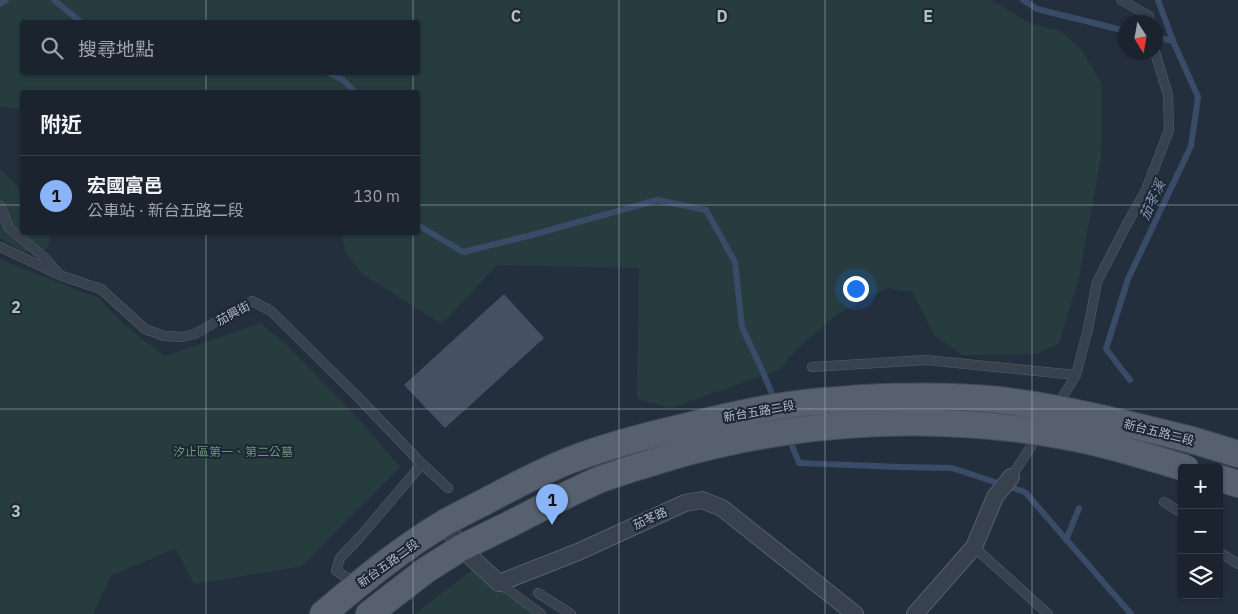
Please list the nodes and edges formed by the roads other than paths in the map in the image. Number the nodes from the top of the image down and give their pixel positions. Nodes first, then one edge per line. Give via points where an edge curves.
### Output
1 (1121, 0) edge
2 (1143, 15) edge
3 (1158, 60) edge
4 (0, 206) edge
5 (0, 247) edge
6 (62, 276) junction
7 (812, 367) dead end
8 (1076, 375) junction
9 (1238, 454) edge
10 (422, 464) junction
11 (1178, 466) edge
12 (1012, 477) joint
13 (1223, 479) edge
14 (1238, 484) edge
15 (448, 488) dead end
16 (1164, 502) dead end
17 (1178, 511) edge
18 (445, 523) junction
19 (974, 547) junction
20 (461, 548) junction
21 (1222, 554) edge
22 (1238, 564) edge
23 (500, 583) junction
24 (358, 584) junction
25 (538, 593) dead end
26 (323, 614) edge
27 (369, 614) edge
28 (541, 614) edge
29 (571, 614) edge
30 (855, 614) edge
31 (915, 614) edge
32 (1048, 614) edge

1 - 2 lane
3 - 8 lane via 1168,96 1169,130 1146,190 1097,282
4 - 6 lane via 9,228
5 - 6 lane, 茄興街
6 - 10 lane, 茄興街 via 101,289 144,329 164,336 182,338 195,334 252,302 271,311
7 - 8 lane via 926,360
8 - 12 lane
9 - 18 main road, 新台五路二段, bridge via 1084,414 998,400 943,396 841,399 788,405 652,434 569,461
10 - 15 lane, 茄興街
10 - 24 lane via 340,558 336,571
11 - 20 main road, 新台五路二段, bridge via 1071,437 970,424 872,423 776,433 715,444 602,479
12 - 19 street via 995,497
13 - 14 main road
16 - 17 lane
18 - 20 street
18 - 24 main road, 新台五路二段
19 - 31 street
19 - 32 lane
20 - 23 street
20 - 27 main road, 新台五路二段 via 426,570
21 - 22 lane
23 - 28 lane
23 - 30 street, 茄苳路 via 578,552 685,503 702,500 722,508
24 - 26 main road, 新台五路二段
25 - 29 lane

